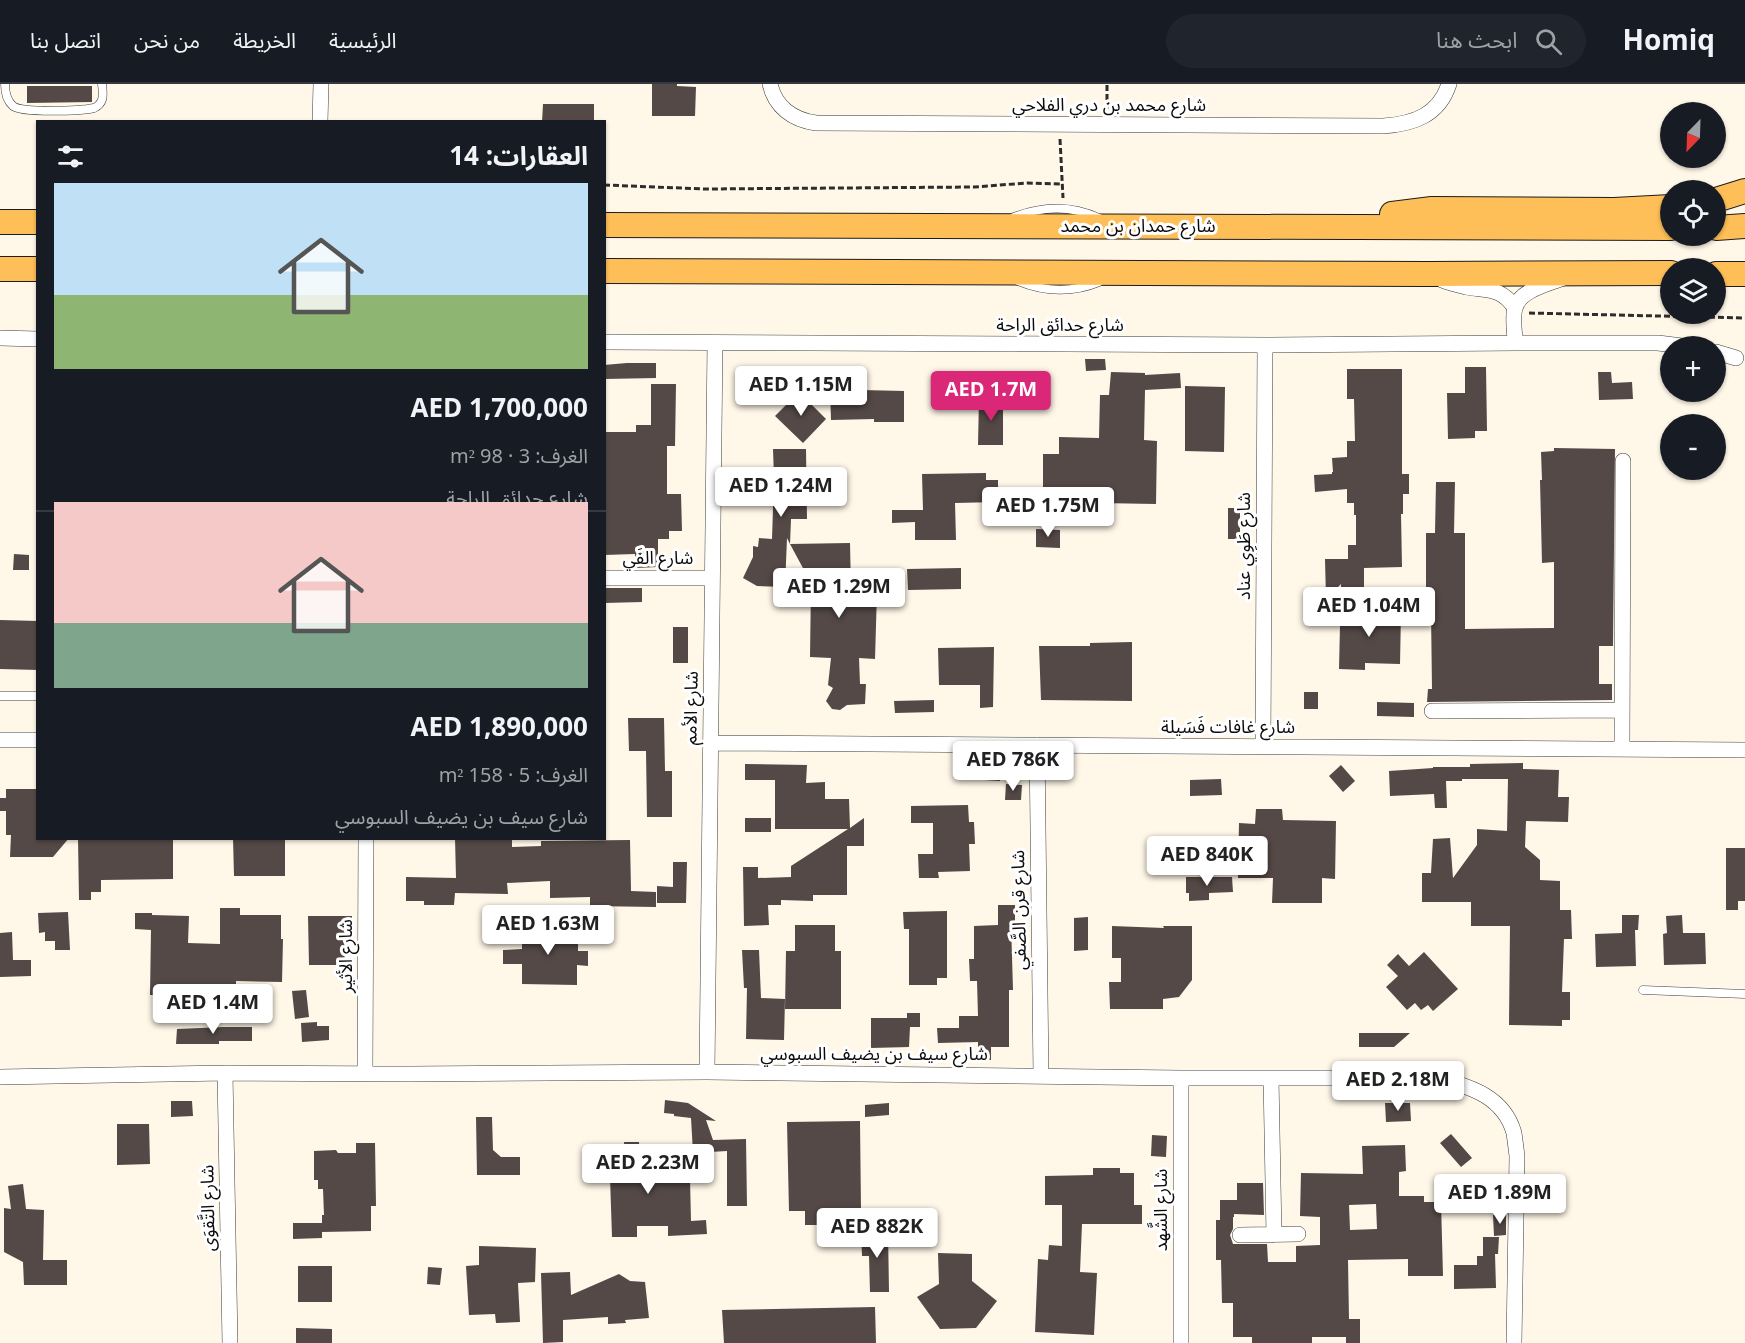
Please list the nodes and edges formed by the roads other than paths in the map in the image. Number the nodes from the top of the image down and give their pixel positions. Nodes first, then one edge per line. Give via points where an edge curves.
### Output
1 (5, 84) edge
2 (102, 84) edge
3 (321, 84) edge
4 (771, 84) edge
5 (1449, 84) edge
6 (320, 120) edge
7 (1745, 192) edge
8 (1726, 197) edge
9 (1660, 208) edge
10 (0, 222) edge
11 (36, 222) edge
12 (606, 225) edge
13 (1358, 226) junction
14 (1745, 226) edge
15 (1726, 227) edge
16 (1660, 228) edge
17 (0, 269) edge
18 (36, 269) edge
19 (606, 271) edge
20 (1576, 273) junction
21 (1660, 273) edge
22 (1428, 274) junction
23 (1726, 274) edge
24 (1745, 274) edge
25 (1515, 310) junction
26 (0, 338) edge
27 (36, 339) edge
28 (606, 342) edge
29 (715, 343) junction
30 (1515, 343) junction
31 (1660, 343) edge
32 (1265, 345) junction
33 (1726, 355) edge
34 (1736, 358) dead end
35 (1623, 461) dead end
36 (606, 578) edge
37 (712, 578) junction
38 (1, 696) edge
39 (36, 696) edge
40 (1622, 710) junction
41 (1432, 711) dead end
42 (0, 740) edge
43 (36, 741) edge
44 (711, 743) junction
45 (1038, 745) junction
46 (1263, 747) junction
47 (1622, 749) junction
48 (1745, 750) edge
49 (366, 840) edge
50 (1643, 990) dead end
51 (1745, 994) edge
52 (707, 1072) junction
53 (225, 1073) junction
54 (365, 1074) junction
55 (1041, 1075) junction
56 (0, 1077) edge
57 (1271, 1077) junction
58 (1181, 1078) junction
59 (1298, 1234) dead end
60 (1240, 1235) dead end
61 (1274, 1235) junction
62 (230, 1343) edge
63 (1181, 1343) edge
64 (1514, 1343) edge

1 - 2 lane via 10,104 27,110 94,108 103,99
3 - 6 street
4 - 5 street, شارع محمد بن دري الفلاحي via 777,101 788,113 804,122 816,123 1383,126 1412,122 1431,112
7 - 8 main road
9 - 13 main road via 1432,209 1401,212
10 - 11 main road
12 - 13 main road, شارع حمدان بن محمد
13 - 16 main road, شارع حمدان بن محمد
14 - 15 main road
17 - 18 main road
19 - 22 main road
20 - 21 main road
20 - 22 main road
20 - 25 street via 1528,293
22 - 25 street via 1455,285 1497,291
23 - 24 main road
25 - 30 street
26 - 27 street
28 - 29 street, شارع حدائق الراحة
29 - 32 street, شارع حدائق الراحة
29 - 37 street, شارع الأمم
30 - 31 street, شارع حدائق الراحة
30 - 32 street, شارع حدائق الراحة
32 - 46 street, شارع طَوِي عناد
33 - 34 street
35 - 40 street
36 - 37 street, شارع الفَي
37 - 44 street, شارع الأمم
38 - 39 lane
40 - 41 street
40 - 47 street
42 - 43 street
44 - 45 street, شارع غافات فَسَيلة
44 - 52 street, شارع الأمم
45 - 46 street, شارع غافات فَسَيلة
45 - 55 street, شارع قرن الصَّفي
46 - 47 street, شارع غافات فَسَيلة
47 - 48 street, شارع غافات فَسَيلة
49 - 54 street, شارع الأثير
50 - 51 lane
52 - 54 street, شارع سيف بن يضيف السبوسي
52 - 55 street, شارع سيف بن يضيف السبوسي
53 - 54 street, شارع سيف بن يضيف السبوسي
53 - 56 street, شارع سيف بن يضيف السبوسي
53 - 62 street, شارع التَّقوَى
55 - 58 street, شارع سيف بن يضيف السبوسي
57 - 58 street, شارع سيف بن يضيف السبوسي
57 - 61 street
57 - 64 street, شارع سيف بن يضيف السبوسي via 1439,1078 1488,1096 1506,1113 1514,1132 1517,1156
58 - 63 street, شارع الشَّهد
59 - 61 street
60 - 61 street

